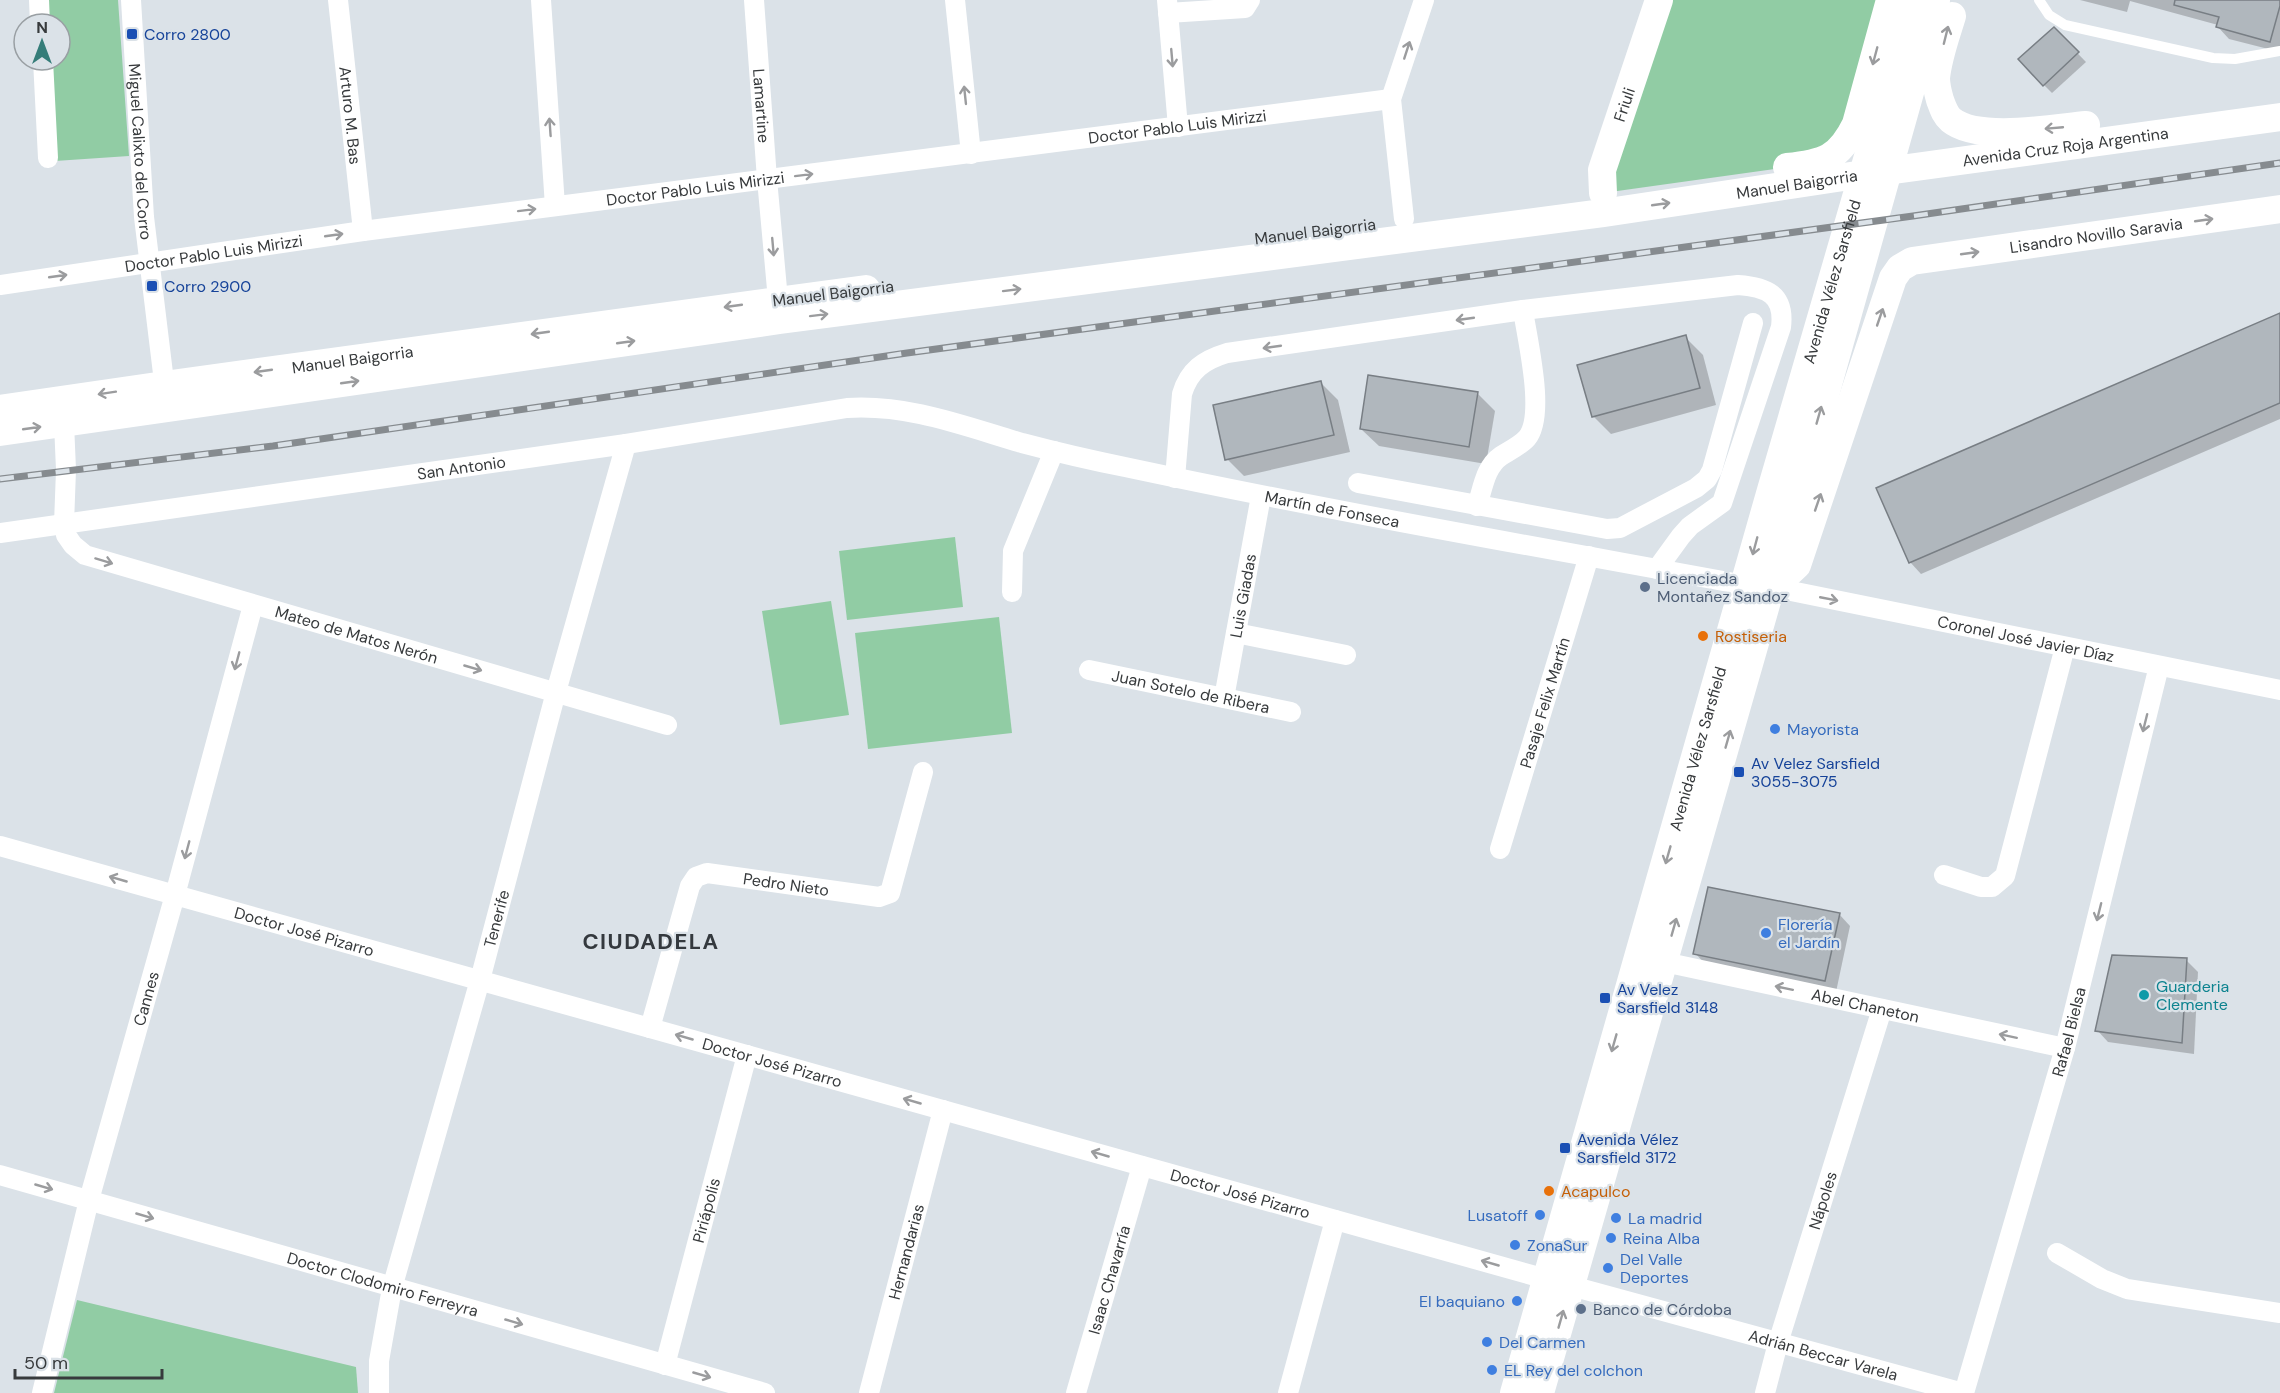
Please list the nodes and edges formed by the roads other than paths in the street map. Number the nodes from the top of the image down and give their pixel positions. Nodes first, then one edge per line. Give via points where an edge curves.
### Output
1 (131, 0) edge
2 (338, 0) edge
3 (541, 0) edge
4 (754, 0) edge
5 (955, 0) edge
6 (1250, 0) edge
7 (1424, 0) edge
8 (1659, 0) edge
9 (1890, 0) edge
10 (1911, 0) edge
11 (1936, 0) edge
12 (1956, 0) edge
13 (2039, 0) edge
14 (1168, 7) edge
15 (2280, 51) edge
16 (44, 72) edge
17 (1391, 99) junction
18 (2280, 111) edge
19 (2280, 117) edge
20 (1889, 124) junction
21 (1178, 127) junction
22 (971, 154) junction
23 (48, 158) dead end
24 (1759, 171) junction
25 (1850, 176) junction
26 (767, 179) junction
27 (1603, 203) junction
28 (555, 206) junction
29 (2280, 209) edge
30 (1404, 219) junction
31 (363, 231) junction
32 (149, 263) junction
33 (0, 285) edge
34 (779, 310) junction
35 (1523, 310) junction
36 (1753, 323) dead end
37 (166, 397) junction
38 (0, 409) edge
39 (64, 412) junction
40 (923, 414) joint
41 (0, 432) edge
42 (626, 444) junction
43 (1054, 452) junction
44 (1175, 478) junction
45 (1358, 483) dead end
46 (1262, 496) junction
47 (1478, 506) junction
48 (64, 524) junction
49 (0, 533) edge
50 (1589, 556) junction
51 (1657, 569) junction
52 (1758, 586) junction
53 (1012, 592) dead end
54 (253, 605) junction
55 (1236, 633) junction
56 (2065, 647) junction
57 (1346, 655) dead end
58 (2159, 666) junction
59 (1089, 670) dead end
60 (2280, 690) edge
61 (556, 692) junction
62 (1224, 698) junction
63 (1291, 712) dead end
64 (667, 725) dead end
65 (923, 772) dead end
66 (0, 846) edge
67 (1500, 849) dead end
68 (1944, 875) dead end
69 (175, 895) junction
70 (1664, 962) junction
71 (480, 980) junction
72 (1882, 1009) junction
73 (650, 1028) junction
74 (2065, 1048) junction
75 (747, 1055) junction
76 (943, 1110) junction
77 (1142, 1166) junction
78 (0, 1175) edge
79 (89, 1200) junction
80 (1335, 1220) junction
81 (2057, 1253) dead end
82 (1558, 1282) junction
83 (392, 1288) junction
84 (2280, 1313) edge
85 (1778, 1343) junction
86 (665, 1365) junction
87 (42, 1393) edge
88 (379, 1393) edge
89 (765, 1393) edge
90 (869, 1393) edge
91 (1076, 1393) edge
92 (1288, 1393) edge
93 (1514, 1393) edge
94 (1540, 1393) edge
95 (1765, 1393) edge
96 (1964, 1393) edge

1 - 32 street, Miguel Calixto del Corro
2 - 31 street, Arturo M. Bas
28 -> 3 street
4 - 26 street, Lamartine
22 -> 5 street
6 - 14 street via 1245,8
17 -> 7 street
8 - 27 main road, Friuli via 1602,170
9 -> 24 main road via 1856,124 1841,150 1811,164
10 - 20 main road, Avenida Vélez Sarsfield
11 - 20 main road, Avenida Vélez Sarsfield
18 -> 12 main road via 2006,133 1965,127 1946,114 1936,78
13 - 15 lane via 2049,15 2065,25 2213,58 2235,59
14 -> 21 street
16 - 23 street
17 - 21 street, Doctor Pablo Luis Mirizzi
17 - 30 street
19 - 25 main road, Avenida Cruz Roja Argentina
20 - 52 main road, Avenida Vélez Sarsfield
21 - 22 street, Doctor Pablo Luis Mirizzi
26 -> 22 street, Doctor Pablo Luis Mirizzi
24 - 25 main road, Manuel Baigorria via 1807,170
24 - 27 main road, Manuel Baigorria
27 -> 25 main road, Manuel Baigorria
26 - 28 street, Doctor Pablo Luis Mirizzi
26 -> 34 street, Lamartine
27 - 30 main road, Manuel Baigorria
34 -> 27 main road, Manuel Baigorria
31 -> 28 street, Doctor Pablo Luis Mirizzi
52 -> 29 main road, Lisandro Novillo Saravia via 1788,575 1797,564 1893,278 1900,268 1912,261
30 - 34 main road, Manuel Baigorria
32 -> 31 street, Doctor Pablo Luis Mirizzi
33 -> 32 street, Doctor Pablo Luis Mirizzi
32 - 37 street, Miguel Calixto del Corro
34 - 37 main road, Manuel Baigorria
35 -> 44 street via 1211,358 1190,373 1185,383
35 - 47 street via 1534,385 1532,429 1526,439 1488,470
35 - 51 street via 1738,285 1764,289 1779,304 1780,327 1722,503 1690,526
36 - 47 street via 1712,470 1696,488 1620,528
37 - 39 main road, Manuel Baigorria
38 - 39 main road, Manuel Baigorria
41 -> 39 main road, Manuel Baigorria
39 - 48 street
40 - 42 street, San Antonio via 894,408 847,408
40 - 43 street, Martín de Fonseca
42 - 48 street, San Antonio
42 - 61 street, Tenerife
43 - 44 street, Martín de Fonseca
43 - 53 street via 1012,552
44 - 46 street, Martín de Fonseca
45 - 47 street
46 - 50 street, Martín de Fonseca
46 - 55 street, Luis Giadas
48 - 49 street, San Antonio
48 -> 54 street, Mateo de Matos Nerón via 69,540 85,555
50 - 51 street, Martín de Fonseca
50 - 67 street, Pasaje Felix Martín
51 - 52 street, Martín de Fonseca
52 -> 56 street, Coronel José Javier Díaz
70 -> 52 main road, Avenida Vélez Sarsfield
52 -> 82 main road, Avenida Vélez Sarsfield
54 -> 61 street, Mateo de Matos Nerón
54 -> 69 street, Cannes
55 - 57 street
55 - 62 street, Luis Giadas
56 - 58 street, Coronel José Javier Díaz
56 - 68 street via 2005,876 1992,887 1981,887
58 - 60 street, Coronel José Javier Díaz
58 -> 74 street, Rafael Bielsa
59 - 62 street, Juan Sotelo de Ribera
61 - 64 street, Mateo de Matos Nerón
61 - 71 street, Tenerife
62 - 63 street, Juan Sotelo de Ribera
65 - 73 street, Pedro Nieto via 890,893 879,897 707,873 696,877 690,885
69 -> 66 street, Doctor José Pizarro
69 - 71 street, Doctor José Pizarro
69 - 79 street, Cannes
72 -> 70 street, Abel Chaneton
70 - 82 main road, Avenida Vélez Sarsfield
71 - 73 street, Doctor José Pizarro
71 - 83 street, Tenerife
74 -> 72 street, Abel Chaneton
72 - 85 street, Nápoles
75 -> 73 street, Doctor José Pizarro
74 - 96 street, Rafael Bielsa
76 -> 75 street, Doctor José Pizarro
75 - 86 street, Piriápolis
77 -> 76 street, Doctor José Pizarro
76 - 90 street, Hernandarias
77 - 80 street, Doctor José Pizarro
77 - 91 street, Isaac Chavarría
78 -> 79 street, Doctor Clodomiro Ferreyra
79 -> 83 street, Doctor Clodomiro Ferreyra
79 - 87 street, Cannes
82 -> 80 street, Doctor José Pizarro
80 - 92 street
81 - 84 street via 2127,1289
82 - 85 street, Adrián Beccar Varela
82 - 93 main road, Avenida Vélez Sarsfield
94 -> 82 main road, Avenida Vélez Sarsfield
83 -> 86 street, Doctor Clodomiro Ferreyra
83 - 88 street, Tenerife via 379,1361
85 - 95 street, Nápoles
85 - 96 street, Adrián Beccar Varela
86 -> 89 street, Doctor Clodomiro Ferreyra

